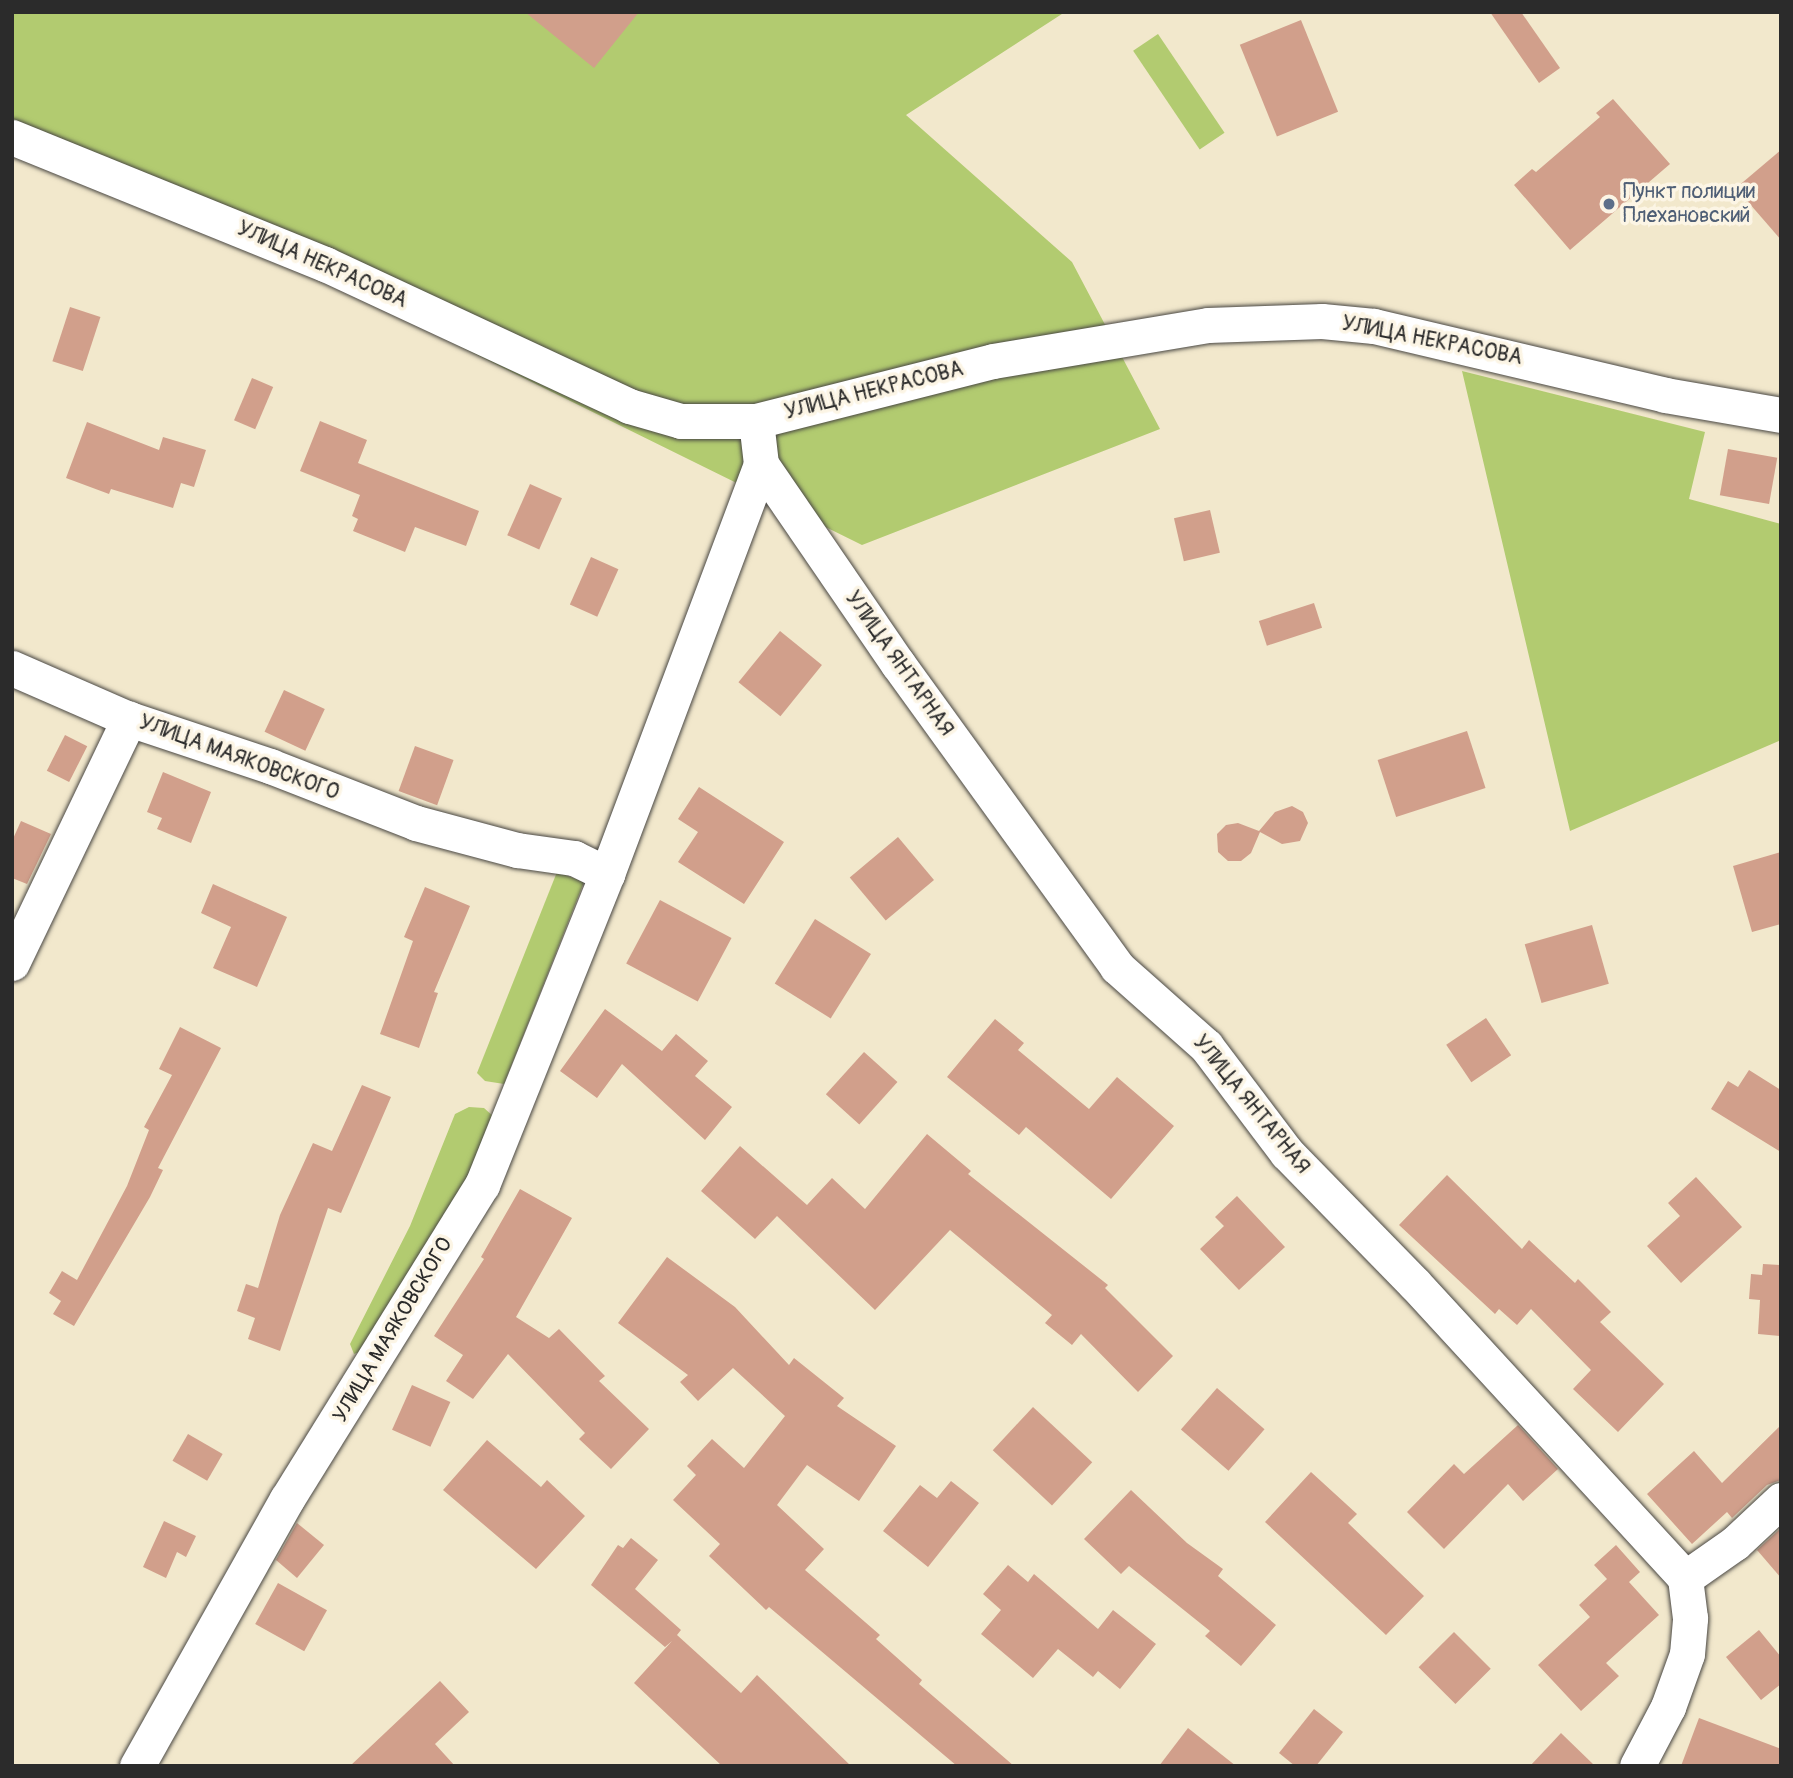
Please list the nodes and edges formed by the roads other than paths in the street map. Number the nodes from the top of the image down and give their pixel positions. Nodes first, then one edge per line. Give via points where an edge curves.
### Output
1 (12, 137) edge
2 (1781, 415) edge
3 (757, 421) junction
4 (761, 464) junction
5 (12, 668) edge
6 (129, 719) junction
7 (607, 874) junction
8 (12, 964) edge
9 (1781, 1500) edge
10 (1685, 1578) junction
11 (137, 1766) edge
12 (1637, 1766) edge

1 - 3 street, УЛИЦА НЕКРАСОВА via 325,264 629,406 681,421
2 - 3 street, УЛИЦА НЕКРАСОВА via 1665,395 1374,326 1322,321 1208,325 993,362
3 - 4 street, УЛИЦА МАЯКОВСКОГО
4 - 7 street, УЛИЦА МАЯКОВСКОГО
4 - 10 street, УЛИЦА ЯНТАРНАЯ via 898,664 1117,967 1206,1046 1287,1153 1414,1283
5 - 6 street
6 - 7 street, УЛИЦА МАЯКОВСКОГО via 270,766 415,823 517,850 574,858
6 - 8 street, УЛИЦА МАЯКОВСКОГО
7 - 11 street, УЛИЦА МАЯКОВСКОГО via 482,1185 287,1499
9 - 10 street via 1735,1543
10 - 12 street via 1690,1618 1687,1654 1668,1707

